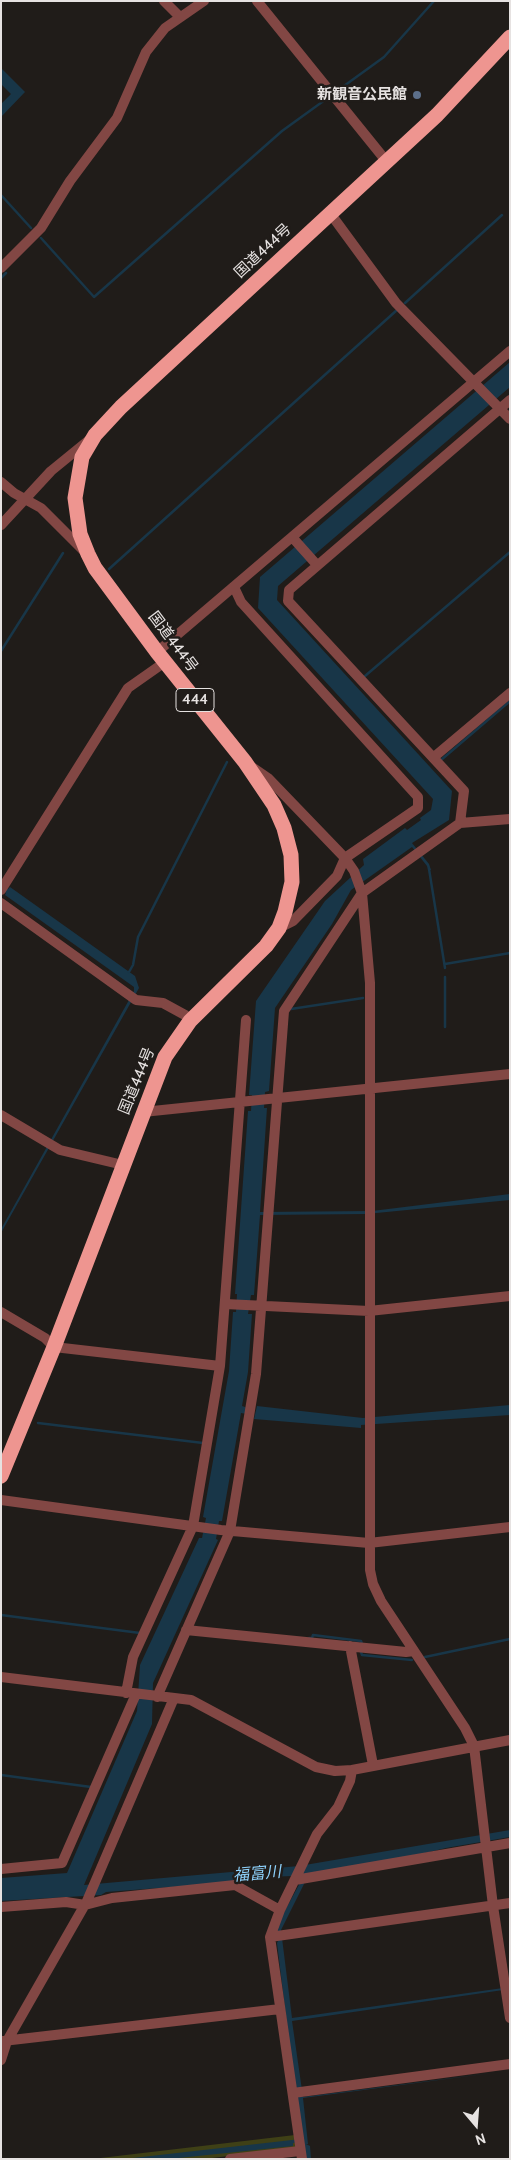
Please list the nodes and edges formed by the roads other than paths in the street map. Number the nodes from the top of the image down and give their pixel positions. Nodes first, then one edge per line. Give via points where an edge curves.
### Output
1 (164, 1) edge
2 (204, 1) edge
3 (257, 1) edge
4 (180, 18) junction
5 (510, 37) edge
6 (387, 162) junction
7 (330, 213) junction
8 (1, 268) edge
9 (510, 351) edge
10 (475, 384) junction
11 (510, 400) edge
12 (498, 407) junction
13 (510, 419) edge
14 (96, 435) junction
15 (1, 482) edge
16 (27, 499) junction
17 (1, 525) edge
18 (292, 537) junction
19 (88, 554) junction
20 (317, 565) junction
21 (234, 587) junction
22 (161, 657) junction
23 (510, 693) edge
24 (437, 761) junction
25 (244, 762) junction
26 (510, 819) edge
27 (460, 823) junction
28 (348, 862) junction
29 (3, 887) edge
30 (362, 894) junction
31 (1, 903) edge
32 (279, 928) junction
33 (246, 1020) dead end
34 (190, 1021) junction
35 (510, 1074) edge
36 (369, 1089) junction
37 (274, 1099) junction
38 (242, 1102) junction
39 (143, 1112) junction
40 (1, 1115) edge
41 (123, 1165) junction
42 (510, 1296) edge
43 (229, 1304) junction
44 (257, 1305) junction
45 (369, 1311) junction
46 (1, 1312) edge
47 (54, 1347) junction
48 (220, 1366) junction
49 (1, 1476) edge
50 (1, 1500) edge
51 (197, 1526) junction
52 (510, 1527) edge
53 (225, 1530) junction
54 (369, 1543) junction
55 (186, 1630) junction
56 (350, 1646) junction
57 (414, 1651) junction
58 (1, 1677) edge
59 (131, 1694) junction
60 (156, 1696) junction
61 (174, 1698) junction
62 (510, 1740) edge
63 (474, 1746) junction
64 (373, 1765) junction
65 (352, 1770) junction
66 (510, 1843) edge
67 (487, 1845) junction
68 (1, 1869) edge
69 (300, 1878) junction
70 (86, 1903) junction
71 (510, 1903) edge
72 (492, 1906) junction
73 (1, 1907) edge
74 (280, 1910) junction
75 (277, 1936) junction
76 (280, 2009) junction
77 (510, 2018) edge
78 (4, 2041) edge
79 (1, 2060) edge
80 (510, 2064) edge
81 (292, 2093) junction
82 (300, 2148) edge
83 (230, 2159) edge

1 - 4 street
2 - 4 street
3 - 6 street
4 - 8 street via 165,28 146,52 116,118 70,181 41,228
5 - 6 highway, 国道444号 / 444 via 454,98
6 - 7 highway, 国道444号 / 444
7 - 10 street via 396,303
7 - 14 highway, 国道444号 / 444 via 121,407
9 - 10 street
10 - 12 street
10 - 18 street
11 - 12 street
12 - 13 street
12 - 20 street
14 - 16 street via 51,471
14 - 19 highway, 国道444号 / 444 via 82,457 74,498 80,534
15 - 16 street
16 - 17 street
16 - 19 street via 41,508
18 - 20 street
18 - 21 street
19 - 22 highway, 国道444号 / 444
20 - 24 street via 289,590 288,600
21 - 22 street
21 - 28 street via 241,602 418,797 418,808 411,819
22 - 25 highway, 国道444号 / 444
22 - 29 street via 128,688
23 - 24 street
24 - 27 street via 464,791
25 - 28 street via 268,778
25 - 32 highway, 国道444号 / 444 via 274,805 284,828 290,855 292,882
26 - 27 street
27 - 30 street
28 - 30 street
28 - 32 street via 293,921
30 - 36 street via 370,983
30 - 37 street via 284,1011
31 - 34 street via 133,998 163,1003
32 - 34 highway, 国道444号 / 444 via 252,962
33 - 38 street
34 - 39 highway, 国道444号 / 444 via 165,1057
35 - 36 street
36 - 37 street
36 - 45 street
37 - 38 street
37 - 44 street
38 - 39 street
38 - 43 street
39 - 41 highway, 国道444号 / 444
40 - 41 street via 50,1145
41 - 47 highway, 国道444号 / 444
42 - 45 street
43 - 44 street
43 - 48 street
44 - 45 street
44 - 53 street via 256,1374
45 - 54 street
46 - 47 street via 45,1338
47 - 48 street
47 - 49 highway, 国道444号 / 444
48 - 51 street
50 - 51 street
51 - 53 street
51 - 59 street via 133,1658
52 - 54 street
53 - 54 street
53 - 55 street
54 - 57 street via 373,1584
55 - 56 street
55 - 60 street
56 - 57 street
56 - 64 street
57 - 63 street
58 - 59 street
59 - 60 street
59 - 68 street via 62,1863
60 - 61 street
61 - 65 street via 191,1700 316,1767
61 - 70 street
62 - 63 street
63 - 64 street
63 - 67 street
64 - 65 street
65 - 69 street via 338,1807 317,1834
66 - 67 street
67 - 69 street
67 - 72 street
69 - 74 street
70 - 73 street
70 - 74 street via 235,1885
70 - 78 street
71 - 72 street
72 - 75 street
72 - 77 street
74 - 75 street
75 - 76 street
76 - 78 street
76 - 81 street
78 - 79 street
80 - 81 street
81 - 82 street
82 - 83 street

